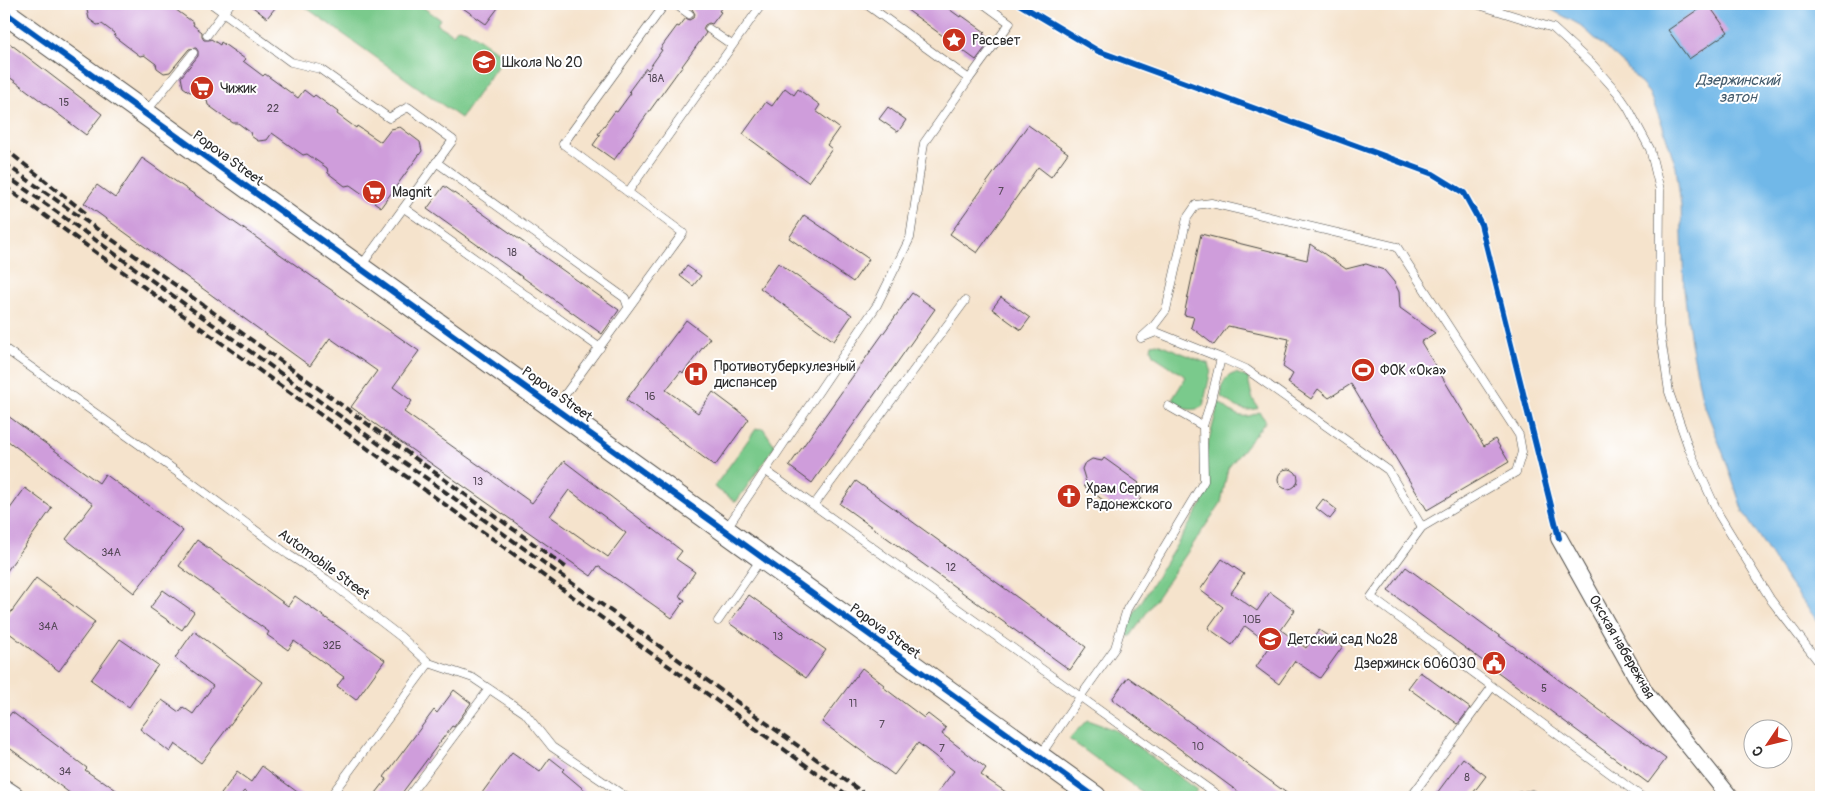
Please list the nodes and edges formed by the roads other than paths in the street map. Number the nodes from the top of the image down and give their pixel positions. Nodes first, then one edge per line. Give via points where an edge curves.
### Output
1 (212, 4) edge
2 (230, 4) edge
3 (665, 4) edge
4 (675, 4) edge
5 (762, 4) edge
6 (866, 4) edge
7 (984, 4) edge
8 (1476, 4) edge
9 (4, 12) edge
10 (223, 12) junction
11 (689, 14) dead end
12 (709, 28) dead end
13 (207, 35) dead end
14 (732, 45) junction
15 (193, 53) dead end
16 (969, 79) junction
17 (145, 114) junction
18 (436, 162) junction
19 (628, 192) junction
20 (404, 208) junction
21 (360, 268) junction
22 (965, 301) dead end
23 (628, 307) junction
24 (4, 348) edge
25 (600, 348) junction
26 (1221, 358) junction
27 (1168, 406) dead end
28 (555, 408) junction
29 (1203, 426) junction
30 (766, 471) junction
31 (814, 505) junction
32 (1422, 527) junction
33 (725, 531) junction
34 (1559, 538) dead end
35 (762, 557) junction
36 (718, 621) dead end
37 (429, 663) junction
38 (1821, 665) edge
39 (1492, 687) junction
40 (489, 689) junction
41 (1080, 697) junction
42 (1039, 758) junction
43 (4, 790) edge
44 (13, 797) edge
45 (330, 797) edge
46 (408, 797) edge
47 (626, 797) edge
48 (1095, 797) edge
49 (1220, 797) edge
50 (1412, 797) edge
51 (1515, 797) edge
52 (1537, 797) edge
53 (1642, 797) edge
54 (1730, 797) edge

1 - 10 lane
2 - 10 lane
3 - 19 lane via 563,144
4 - 11 lane
5 - 14 lane
6 - 16 lane
7 - 16 lane via 1010,23
8 - 38 lane via 1553,28 1617,92 1650,149 1660,190 1660,324 1668,392 1719,515 1772,600
9 - 17 street, Popova Street
10 - 13 lane
10 - 18 lane via 292,62 320,69 389,118 408,107 453,140
12 - 14 lane
14 - 19 lane
15 - 17 lane
16 - 30 lane via 924,143 910,238 877,305
17 - 21 street, Popova Street
18 - 20 lane
18 - 23 lane via 625,298
19 - 23 lane via 683,233
20 - 21 lane
20 - 25 lane
21 - 28 street, Popova Street
22 - 31 lane
23 - 25 lane
24 - 37 lane, Automobile Street via 289,556 326,578
25 - 28 lane
26 - 29 lane
26 - 32 lane via 1246,369 1388,470
26 - 32 lane via 1156,332 1141,338 1166,310 1187,218 1196,205 1211,203 1397,248 1519,435 1522,452 1516,472
27 - 29 lane
28 - 33 street, Popova Street
29 - 41 lane via 1204,481 1127,609 1115,648
30 - 31 lane
30 - 33 lane
31 - 41 lane
32 - 39 lane via 1370,597
33 - 35 street, Popova Street
34 - 54 street, Окская набережная via 1645,692
35 - 36 lane
35 - 42 street, Popova Street
37 - 40 lane, Automobile Street via 473,678
37 - 45 lane
39 - 50 lane
39 - 53 lane
40 - 46 lane
40 - 47 lane, Automobile Street via 525,713 552,747
41 - 42 lane
41 - 49 lane
42 - 48 street, Popova Street
43 - 44 street
51 - 52 lane via 1532,794

